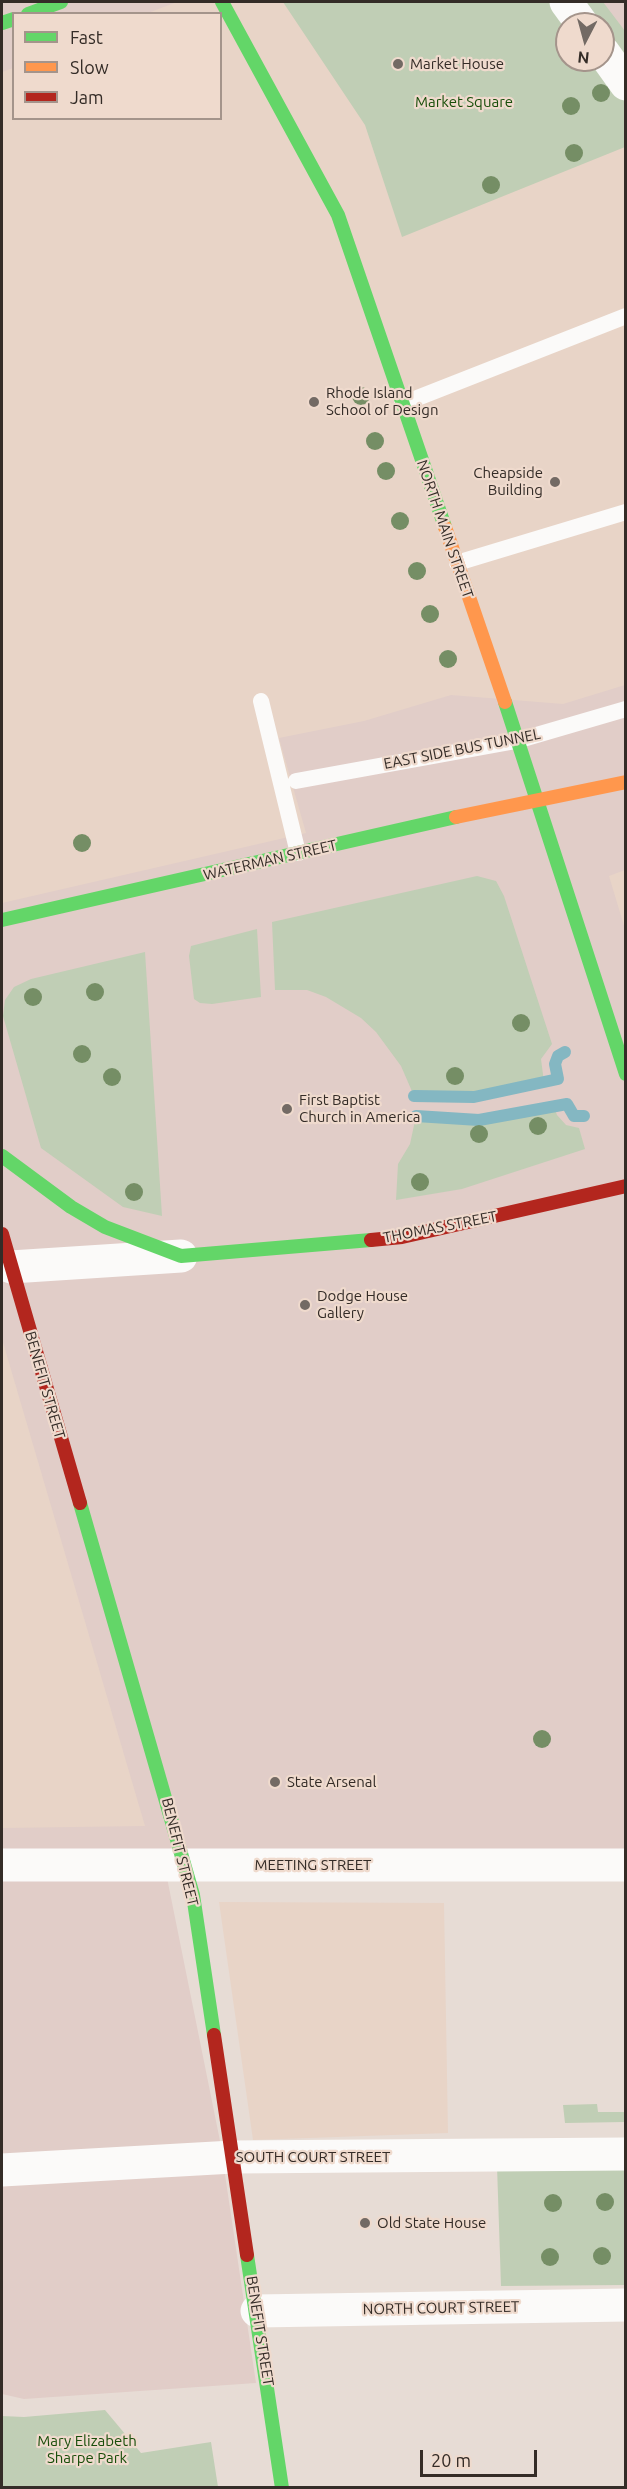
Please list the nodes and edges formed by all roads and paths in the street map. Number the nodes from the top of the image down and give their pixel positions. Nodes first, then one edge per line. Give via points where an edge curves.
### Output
1 (61, 2) edge
2 (222, 2) edge
3 (34, 12) edge
4 (615, 69) edge
5 (626, 84) edge
6 (626, 316) edge
7 (402, 404) junction
8 (626, 512) edge
9 (457, 563) junction
10 (261, 701) dead end
11 (626, 709) edge
12 (516, 741) junction
13 (296, 781) dead end
14 (626, 782) edge
15 (538, 799) junction
16 (298, 853) junction
17 (2, 920) edge
18 (626, 1074) edge
19 (2, 1156) edge
20 (626, 1186) edge
21 (2, 1234) edge
22 (181, 1256) junction
23 (11, 1267) junction
24 (186, 1864) junction
25 (2, 1865) edge
26 (626, 1865) edge
27 (626, 2154) edge
28 (233, 2157) junction
29 (2, 2170) edge
30 (626, 2305) edge
31 (257, 2311) junction
32 (282, 2487) edge

1 - 3 main road
2 - 7 main road, NORTH MAIN STREET via 338,215
4 - 5 street
6 - 7 lane
7 - 9 main road, NORTH MAIN STREET
8 - 9 lane
9 - 12 main road, NORTH MAIN STREET
10 - 16 lane
11 - 12 lane, EAST SIDE BUS TUNNEL
12 - 13 lane, EAST SIDE BUS TUNNEL
12 - 15 main road, NORTH MAIN STREET
14 - 15 main road, WATERMAN STREET
15 - 16 main road, WATERMAN STREET
15 - 18 main road, NORTH MAIN STREET
16 - 17 main road, WATERMAN STREET
19 - 22 main road, THOMAS STREET via 105,1227
20 - 22 main road, THOMAS STREET via 402,1237
21 - 23 main road, BENEFIT STREET
22 - 23 street, THOMAS STREET
23 - 24 main road, BENEFIT STREET
24 - 25 street, MEETING STREET
24 - 26 street, MEETING STREET
24 - 28 main road, BENEFIT STREET
27 - 28 street, SOUTH COURT STREET
28 - 29 street, SOUTH COURT STREET
28 - 31 main road, BENEFIT STREET
30 - 31 street, NORTH COURT STREET
31 - 32 main road, BENEFIT STREET

